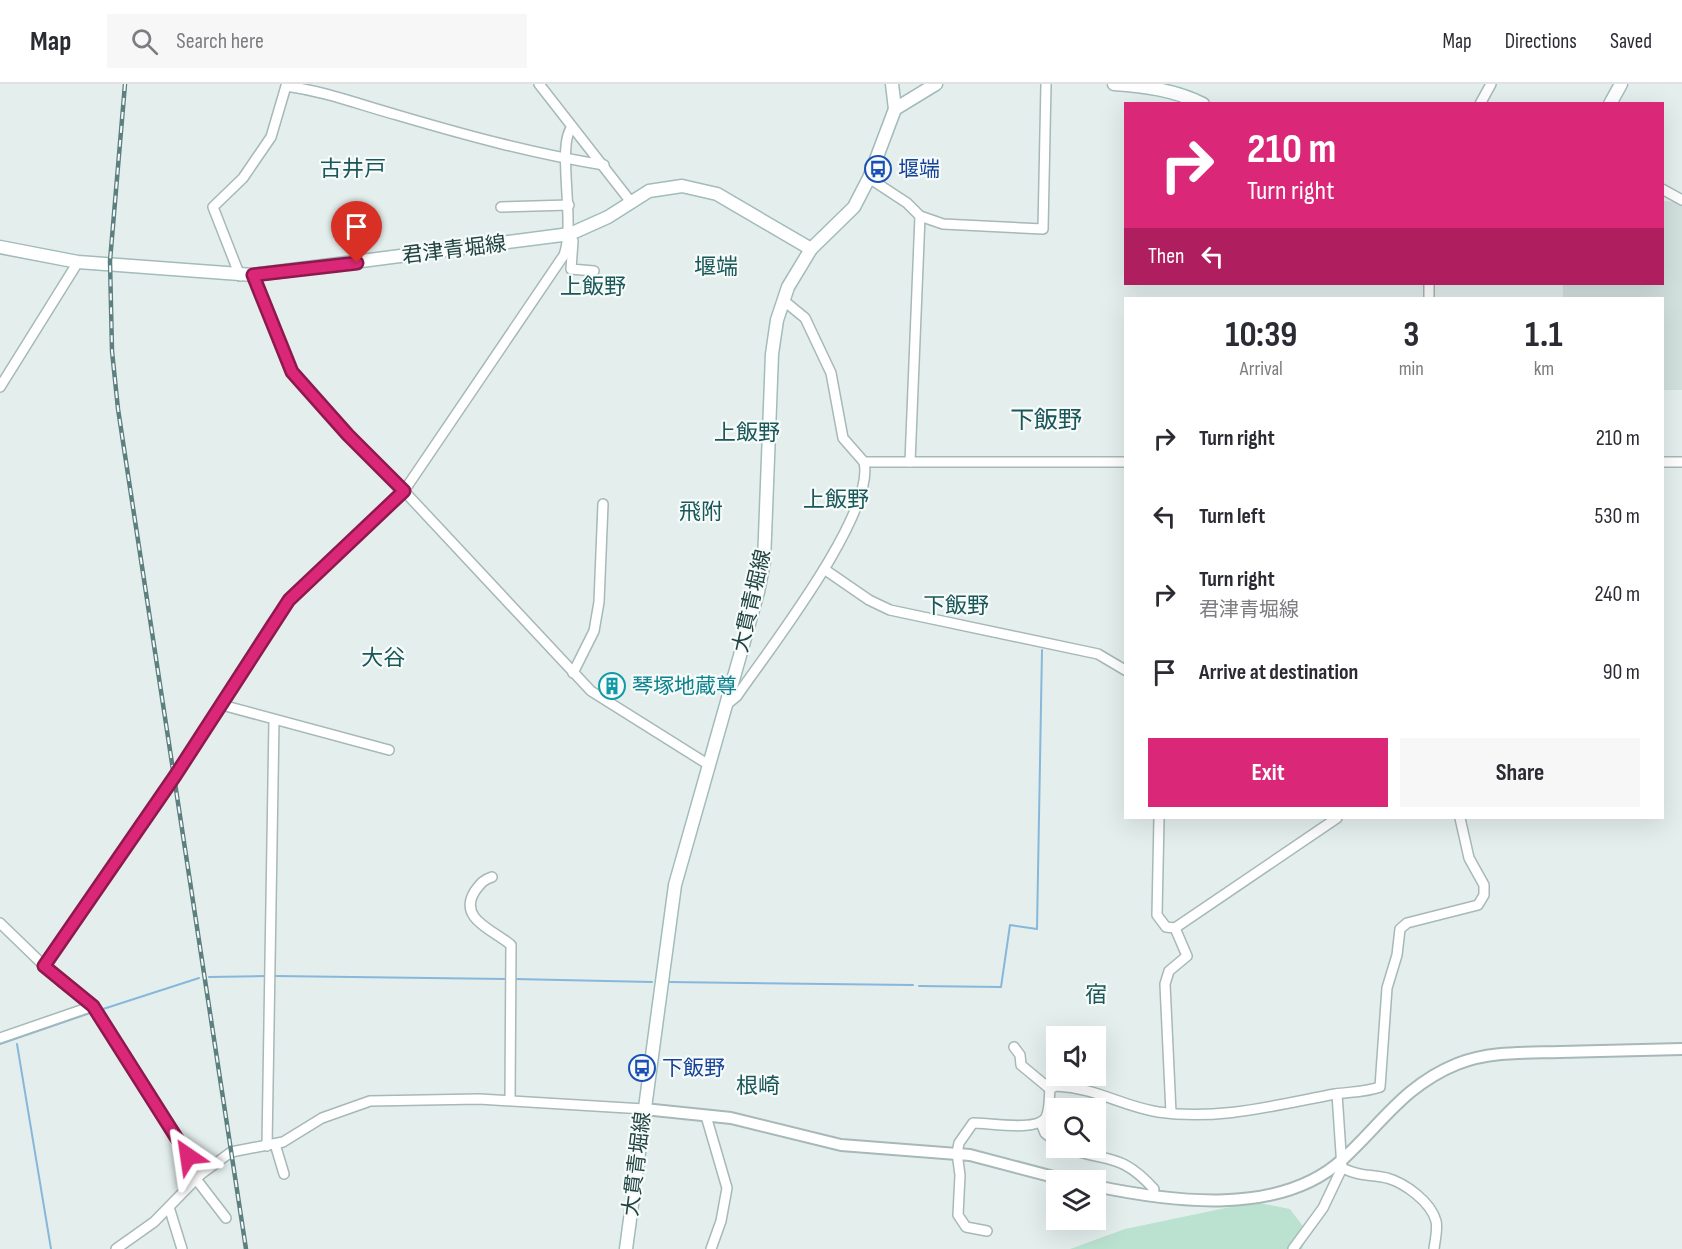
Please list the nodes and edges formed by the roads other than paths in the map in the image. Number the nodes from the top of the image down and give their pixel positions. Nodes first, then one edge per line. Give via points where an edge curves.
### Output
1 (539, 84) edge
2 (892, 84) edge
3 (936, 84) edge
4 (1046, 84) edge
5 (1114, 84) edge
6 (1479, 84) edge
7 (1621, 84) edge
8 (1139, 85) edge
9 (1490, 86) edge
10 (1198, 102) edge
11 (1481, 102) edge
12 (1611, 102) edge
13 (895, 109) junction
14 (572, 127) junction
15 (565, 159) junction
16 (604, 165) junction
17 (869, 178) junction
18 (1664, 190) edge
19 (1682, 200) edge
20 (631, 202) junction
21 (569, 205) junction
22 (501, 207) dead end
23 (920, 216) junction
24 (572, 234) junction
25 (0, 247) edge
26 (811, 249) junction
27 (78, 262) junction
28 (594, 271) dead end
29 (247, 276) junction
30 (783, 300) junction
31 (0, 387) edge
32 (864, 462) junction
33 (910, 462) junction
34 (1124, 462) edge
35 (1664, 462) edge
36 (1682, 462) edge
37 (404, 491) junction
38 (603, 504) dead end
39 (824, 570) junction
40 (1124, 669) edge
41 (573, 673) junction
42 (222, 705) junction
43 (726, 705) junction
44 (274, 720) junction
45 (389, 750) dead end
46 (709, 765) junction
47 (1159, 819) edge
48 (1336, 819) edge
49 (1460, 819) edge
50 (492, 877) dead end
51 (0, 923) edge
52 (1175, 928) junction
53 (44, 966) junction
54 (93, 1006) junction
55 (0, 1038) edge
56 (1014, 1047) dead end
57 (1682, 1049) edge
58 (1050, 1089) junction
59 (1337, 1094) junction
60 (510, 1100) junction
61 (644, 1109) junction
62 (1171, 1113) junction
63 (706, 1116) junction
64 (1041, 1123) junction
65 (1046, 1134) edge
66 (271, 1145) junction
67 (957, 1153) junction
68 (1106, 1157) edge
69 (1341, 1164) junction
70 (284, 1174) dead end
71 (1046, 1175) edge
72 (198, 1177) junction
73 (1106, 1188) edge
74 (1152, 1196) junction
75 (169, 1207) junction
76 (226, 1218) dead end
77 (987, 1231) dead end
78 (116, 1249) edge
79 (182, 1249) edge
80 (626, 1249) edge
81 (711, 1249) edge
82 (1293, 1249) edge
83 (1434, 1249) edge

1 - 14 street
2 - 13 main road, 大貫青堀線
3 - 13 main road
4 - 23 street via 1043,229 943,224
5 - 8 main road
6 - 9 street
7 - 12 main road
8 - 10 main road
9 - 11 street
13 - 17 main road, 大貫青堀線
14 - 15 street via 568,131
14 - 16 street
15 - 16 street
15 - 21 street
15 - 29 street via 396,115 323,91 286,86 271,137 243,178 213,207
16 - 20 street
17 - 23 street
17 - 26 main road, 大貫青堀線 via 854,207
18 - 19 street
20 - 24 main road, 君津青堀線
20 - 26 main road, 君津青堀線 via 659,188 703,189
21 - 22 street
21 - 24 street
23 - 33 street
24 - 28 street via 570,267
24 - 29 main road, 君津青堀線
24 - 37 street via 564,255
25 - 27 main road, 君津青堀線
26 - 30 main road, 大貫青堀線
27 - 29 main road, 君津青堀線
27 - 31 street
29 - 37 street via 292,372
30 - 32 street via 805,318 831,373 843,438
30 - 43 main road, 大貫青堀線 via 772,354 764,562
32 - 33 street
32 - 39 street via 864,480 856,505
33 - 34 street
35 - 36 street
37 - 41 street
37 - 42 street via 289,600
38 - 41 street via 594,632
39 - 40 street via 890,610 1098,654
39 - 43 street via 737,696
41 - 46 street via 591,691
42 - 44 street
42 - 53 street
43 - 46 main road, 大貫青堀線
44 - 45 street
44 - 66 street
46 - 61 main road, 大貫青堀線 via 671,907
47 - 52 street via 1157,915 1166,927
48 - 52 street
49 - 59 street via 1469,858 1484,885 1484,896 1478,905 1407,923 1400,929 1387,988 1380,1087
50 - 60 street via 483,880 469,900 469,908 477,920 511,945
51 - 53 street
52 - 62 street via 1187,956 1169,971 1165,984
53 - 54 street
54 - 55 street
54 - 72 street
56 - 58 street via 1021,1065
57 - 69 street via 1497,1054 1460,1063 1411,1089
58 - 62 street via 1077,1087
58 - 64 street via 1047,1116
59 - 62 street via 1257,1111
59 - 69 street
60 - 61 street
60 - 66 street via 370,1101 330,1115
61 - 63 street
61 - 80 main road, 大貫青堀線
63 - 67 street via 763,1124 841,1145
63 - 81 street via 727,1188
64 - 65 street
64 - 67 street via 973,1124 959,1143
66 - 70 street
66 - 72 street via 231,1152
67 - 71 street
67 - 77 street via 959,1220 969,1228
68 - 74 street via 1131,1167 1154,1189
69 - 74 street via 1303,1185 1265,1197 1213,1200
69 - 82 street via 1323,1208
69 - 83 street via 1359,1176 1388,1178 1406,1186 1430,1208 1436,1222
72 - 75 street
72 - 76 street
73 - 74 street
75 - 78 street
75 - 79 street

